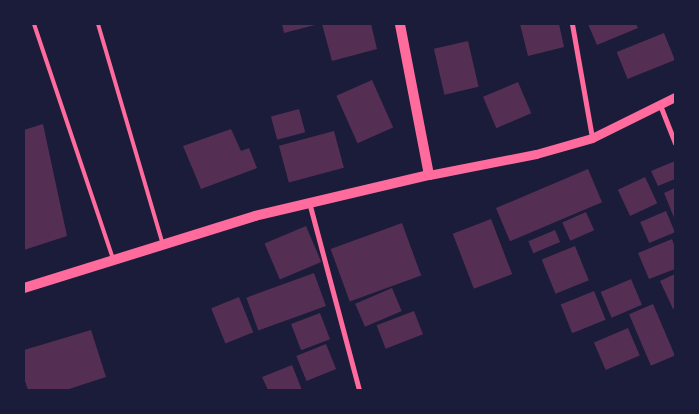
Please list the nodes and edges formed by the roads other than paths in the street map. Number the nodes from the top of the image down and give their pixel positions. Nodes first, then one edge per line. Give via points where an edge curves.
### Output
1 (34, 24) edge
2 (98, 24) edge
3 (400, 24) edge
4 (572, 24) edge
5 (675, 97) edge
6 (660, 105) junction
7 (592, 138) junction
8 (675, 143) edge
9 (429, 175) junction
10 (309, 201) junction
11 (162, 242) junction
12 (113, 259) junction
13 (24, 288) edge
14 (359, 390) edge

1 - 12 lane
2 - 11 lane
3 - 9 main road
4 - 7 street
5 - 6 street
6 - 7 street
6 - 8 street
7 - 9 street via 536,154
9 - 10 main road
10 - 11 main road
10 - 14 street
11 - 12 main road
12 - 13 main road

